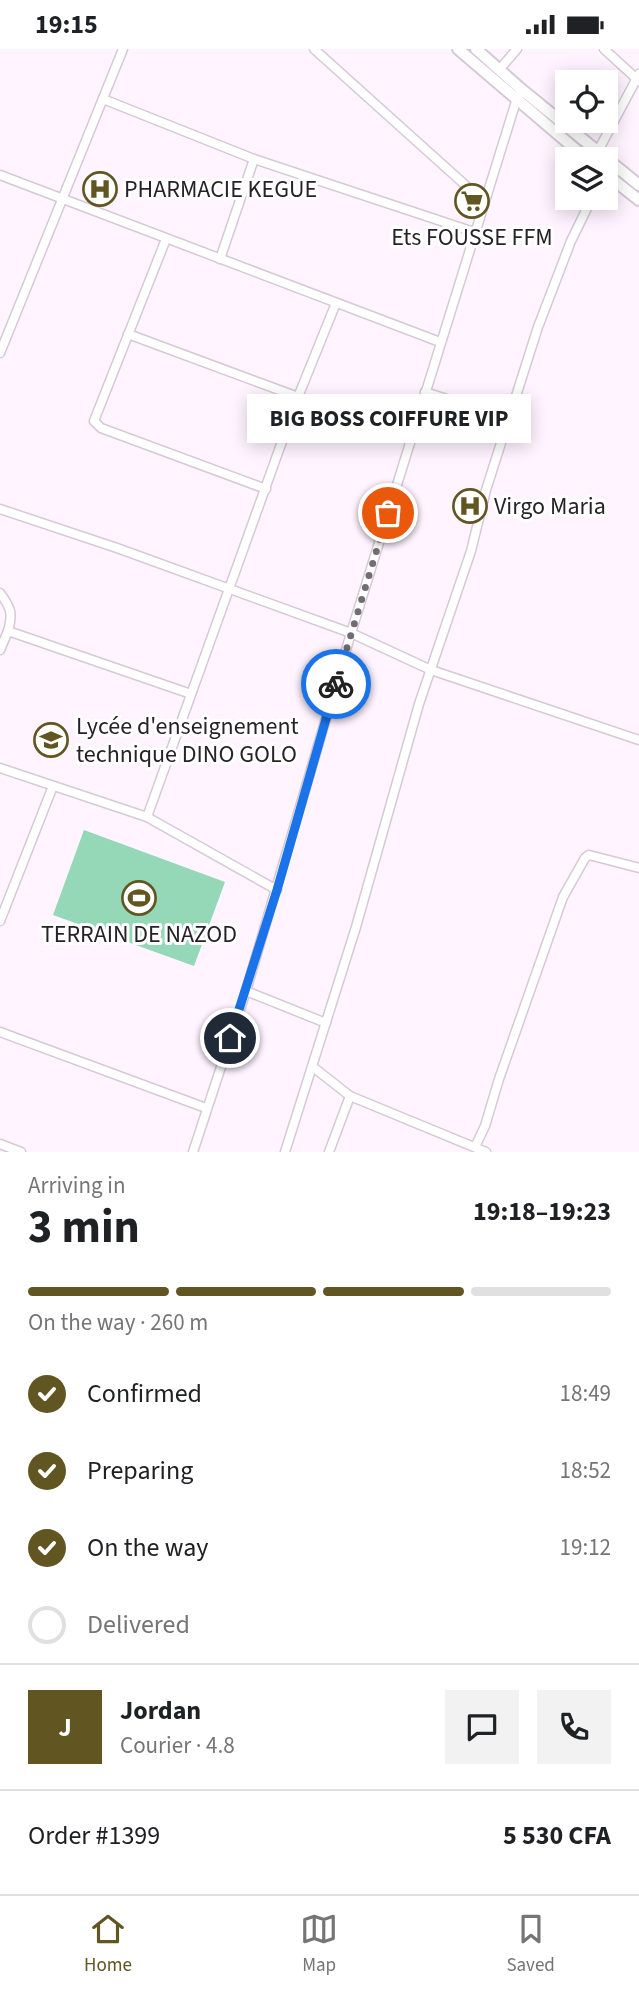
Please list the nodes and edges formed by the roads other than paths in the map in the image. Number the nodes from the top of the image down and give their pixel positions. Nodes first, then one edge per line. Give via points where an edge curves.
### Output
1 (123, 49) edge
2 (314, 49) edge
3 (458, 49) edge
4 (476, 49) edge
5 (517, 49) edge
6 (604, 49) edge
7 (499, 70) junction
8 (638, 78) edge
9 (518, 94) junction
10 (103, 99) junction
11 (574, 147) edge
12 (592, 147) edge
13 (600, 147) edge
14 (254, 159) junction
15 (618, 168) edge
16 (0, 175) edge
17 (618, 183) edge
18 (639, 185) edge
19 (62, 197) junction
20 (639, 200) edge
21 (483, 201) junction
22 (586, 210) edge
23 (474, 232) junction
24 (166, 239) junction
25 (220, 259) junction
26 (336, 303) junction
27 (128, 334) junction
28 (440, 342) junction
29 (0, 353) edge
30 (425, 392) junction
31 (298, 397) junction
32 (509, 419) junction
33 (266, 489) junction
34 (0, 509) edge
35 (229, 589) junction
36 (0, 593) edge
37 (8, 631) junction
38 (351, 633) junction
39 (0, 650) edge
40 (431, 670) junction
41 (191, 694) junction
42 (639, 740) edge
43 (0, 768) edge
44 (52, 786) junction
45 (147, 817) junction
46 (639, 868) edge
47 (277, 890) junction
48 (0, 921) edge
49 (246, 991) junction
50 (326, 1023) junction
51 (0, 1032) edge
52 (313, 1067) junction
53 (350, 1096) junction
54 (206, 1108) junction
55 (0, 1144) edge
56 (475, 1147) junction
57 (18, 1151) edge
58 (193, 1152) edge
59 (285, 1152) edge
60 (329, 1152) edge
61 (485, 1152) edge

1 - 10 street
2 - 21 street
3 - 9 main road
4 - 7 main road
5 - 7 street
6 - 8 street
7 - 9 main road
8 - 13 street
9 - 11 main road
9 - 12 main road
9 - 21 street
10 - 14 street
10 - 19 street
14 - 23 street
14 - 25 street
15 - 18 main road
16 - 19 street
17 - 20 main road
19 - 24 street
19 - 29 street
21 - 23 street
22 - 32 street via 554,286
23 - 28 street
24 - 25 street
24 - 27 street
25 - 26 street
26 - 28 street
26 - 31 street
27 - 31 street
27 - 33 street via 95,424
28 - 30 street
30 - 32 street
30 - 38 street
31 - 33 street
32 - 40 street
33 - 35 street
34 - 35 street
35 - 38 street
35 - 41 street
36 - 37 street via 10,606
37 - 39 street
37 - 41 street
38 - 40 street
38 - 47 street
40 - 42 street
40 - 50 street
41 - 45 street
43 - 44 street
44 - 45 street
44 - 48 street
45 - 47 street
46 - 56 street via 589,855 584,858 564,897
47 - 49 street
49 - 50 street
49 - 54 street
50 - 52 street
51 - 54 street
52 - 53 street
52 - 59 street
53 - 56 street
53 - 60 street
54 - 58 street
55 - 57 street
56 - 61 street

